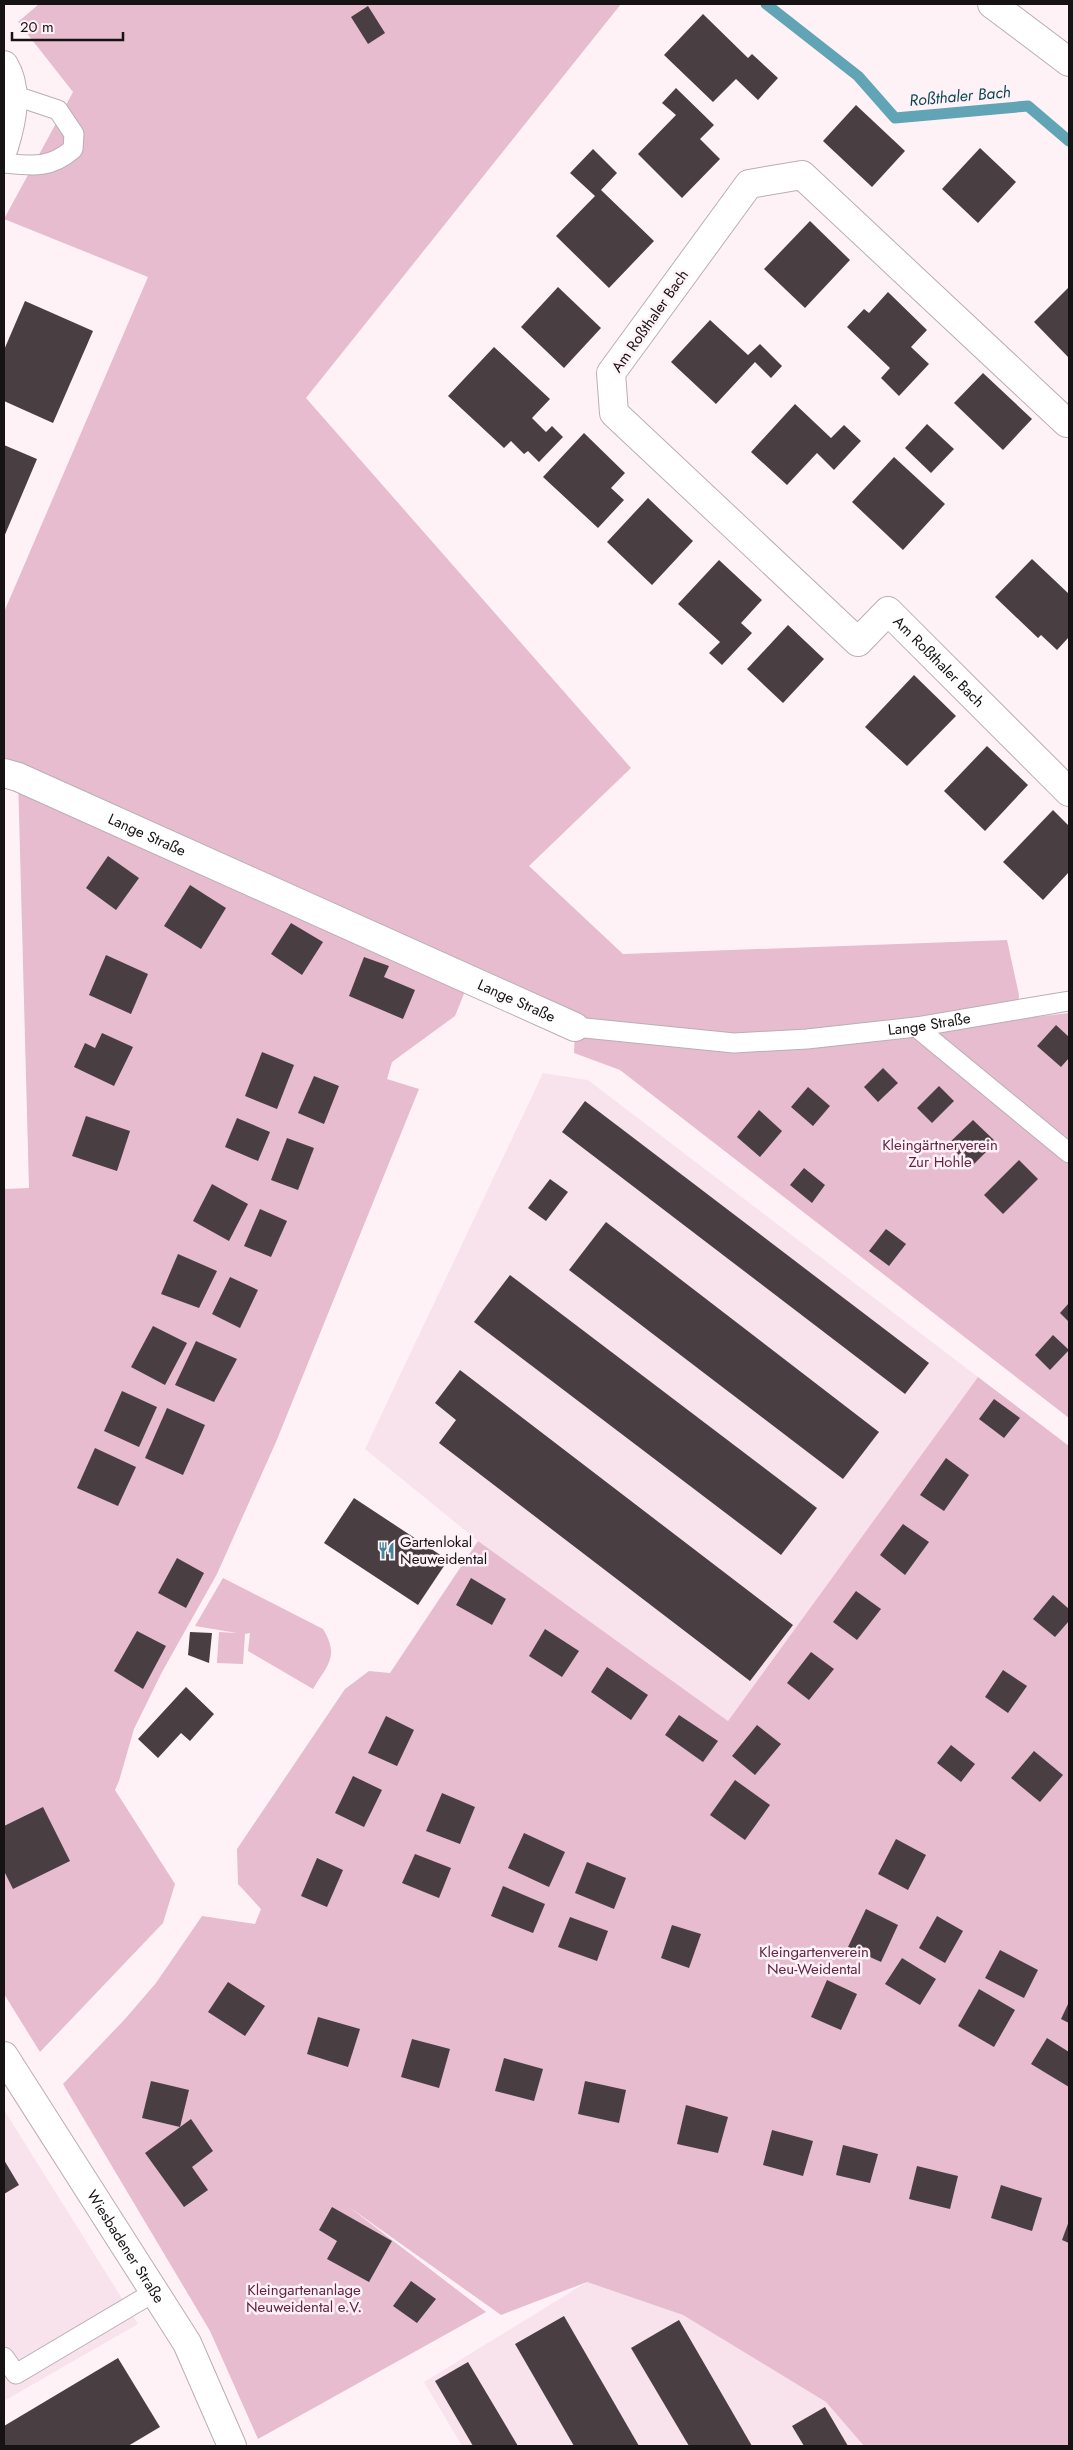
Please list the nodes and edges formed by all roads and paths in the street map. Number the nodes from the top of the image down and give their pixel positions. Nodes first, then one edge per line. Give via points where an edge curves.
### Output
1 (992, 4) edge
2 (1069, 62) edge
3 (4, 65) edge
4 (13, 95) junction
5 (4, 147) edge
6 (4, 163) edge
7 (1069, 420) edge
8 (4, 773) edge
9 (1069, 792) edge
10 (1069, 1001) edge
11 (575, 1027) joint
12 (916, 1027) junction
13 (1069, 1153) edge
14 (4, 2056) edge
15 (156, 2291) junction
16 (4, 2357) edge
17 (232, 2446) edge

1 - 2 street
3 - 4 street
4 - 5 street via 11,123
4 - 6 lane via 58,110 74,134 73,149 62,158 39,166
7 - 9 street, Am Roßthaler Bach via 1067,423 802,175 749,184 611,373 614,413 858,642 888,611
8 - 11 street, Lange Straße
10 - 12 lane, Lange Straße
11 - 12 lane, Lange Straße via 734,1043
12 - 13 lane
14 - 15 street, Wiesbadener Straße
15 - 16 lane via 16,2374
15 - 17 street, Wiesbadener Straße via 187,2343

